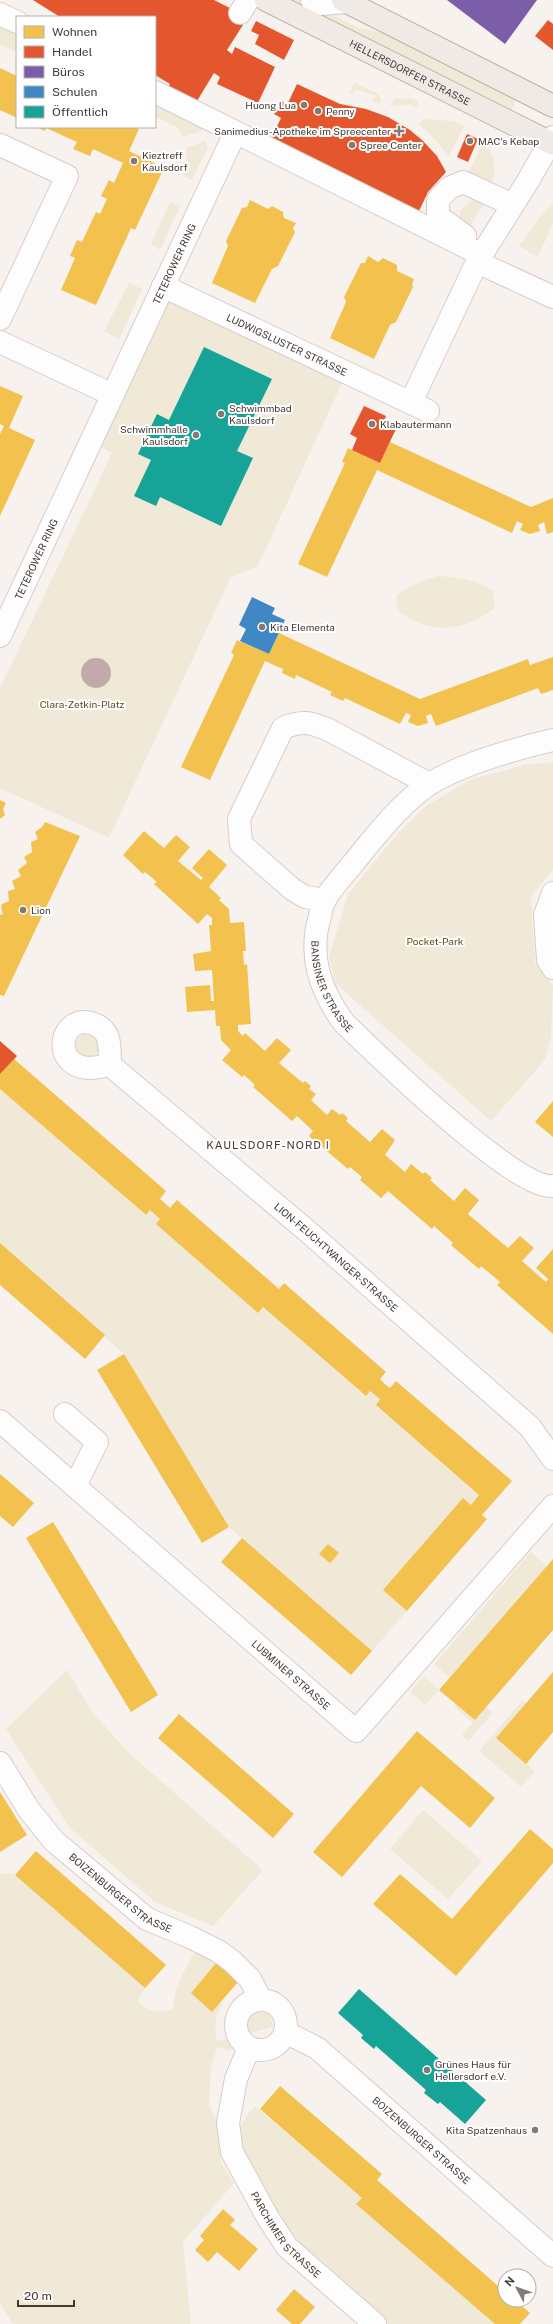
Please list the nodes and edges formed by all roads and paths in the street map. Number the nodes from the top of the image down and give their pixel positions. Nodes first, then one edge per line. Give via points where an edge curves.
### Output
1 (266, 0) edge
2 (312, 0) edge
3 (345, 1) edge
4 (0, 14) edge
5 (16, 22) edge
6 (156, 93) edge
7 (553, 106) edge
8 (235, 133) junction
9 (552, 141) edge
10 (0, 145) edge
11 (513, 205) junction
12 (482, 254) junction
13 (163, 286) junction
14 (553, 297) edge
15 (0, 319) edge
16 (0, 342) edge
17 (113, 395) junction
18 (0, 636) edge
19 (553, 740) edge
20 (430, 784) junction
21 (324, 900) junction
22 (552, 900) edge
23 (553, 968) edge
24 (110, 1065) dead end
25 (553, 1186) edge
26 (65, 1414) dead end
27 (0, 1421) edge
28 (553, 1459) edge
29 (75, 1486) junction
30 (553, 1506) edge
31 (0, 1763) edge
32 (261, 2000) junction
33 (285, 2032) junction
34 (249, 2048) junction
35 (553, 2256) edge
36 (376, 2324) edge

1 - 9 main road, HELLERSDORFER STRASSE
2 - 3 street via 320,4
3 - 7 main road
4 - 5 street
6 - 8 street
8 - 12 street
8 - 13 street, TETEROWER RING
9 - 11 street, LUDWIGSLUSTER STRASSE
10 - 15 street via 67,176
11 - 12 street, LUDWIGSLUSTER STRASSE
11 - 12 street via 463,182 449,188 438,200 438,216
12 - 13 street, LUDWIGSLUSTER STRASSE via 419,406
12 - 14 street
13 - 17 street, TETEROWER RING
16 - 17 street
17 - 18 street, TETEROWER RING
19 - 20 street, BANSINER STRASSE via 516,749 474,764
20 - 21 street, BANSINER STRASSE via 404,803
20 - 21 street via 318,725 297,722 284,728 239,819 238,834 241,844 292,889 305,897
21 - 25 street, BANSINER STRASSE via 314,938 316,964 332,1008 344,1023 488,1153 525,1178
22 - 23 street via 545,915 548,960
24 - 28 street, LION-FEUCHTWANGER-STRASSE via 306,1230 530,1427
26 - 29 street via 97,1442
27 - 29 street, LUBMINER STRASSE
29 - 30 street, LUBMINER STRASSE via 356,1732
31 - 32 street, BOIZENBURGER STRASSE via 29,1810 54,1841 147,1919 190,1937 232,1961 250,1979
32 - 33 street via 275,2004 282,2012 286,2021
32 - 34 street via 248,2003 238,2013 235,2026 239,2039
33 - 34 street via 277,2045 263,2051
33 - 35 street, BOIZENBURGER STRASSE via 317,2048
34 - 36 street, PARCHIMER STRASSE via 236,2079 228,2123 232,2152 279,2236 302,2261

